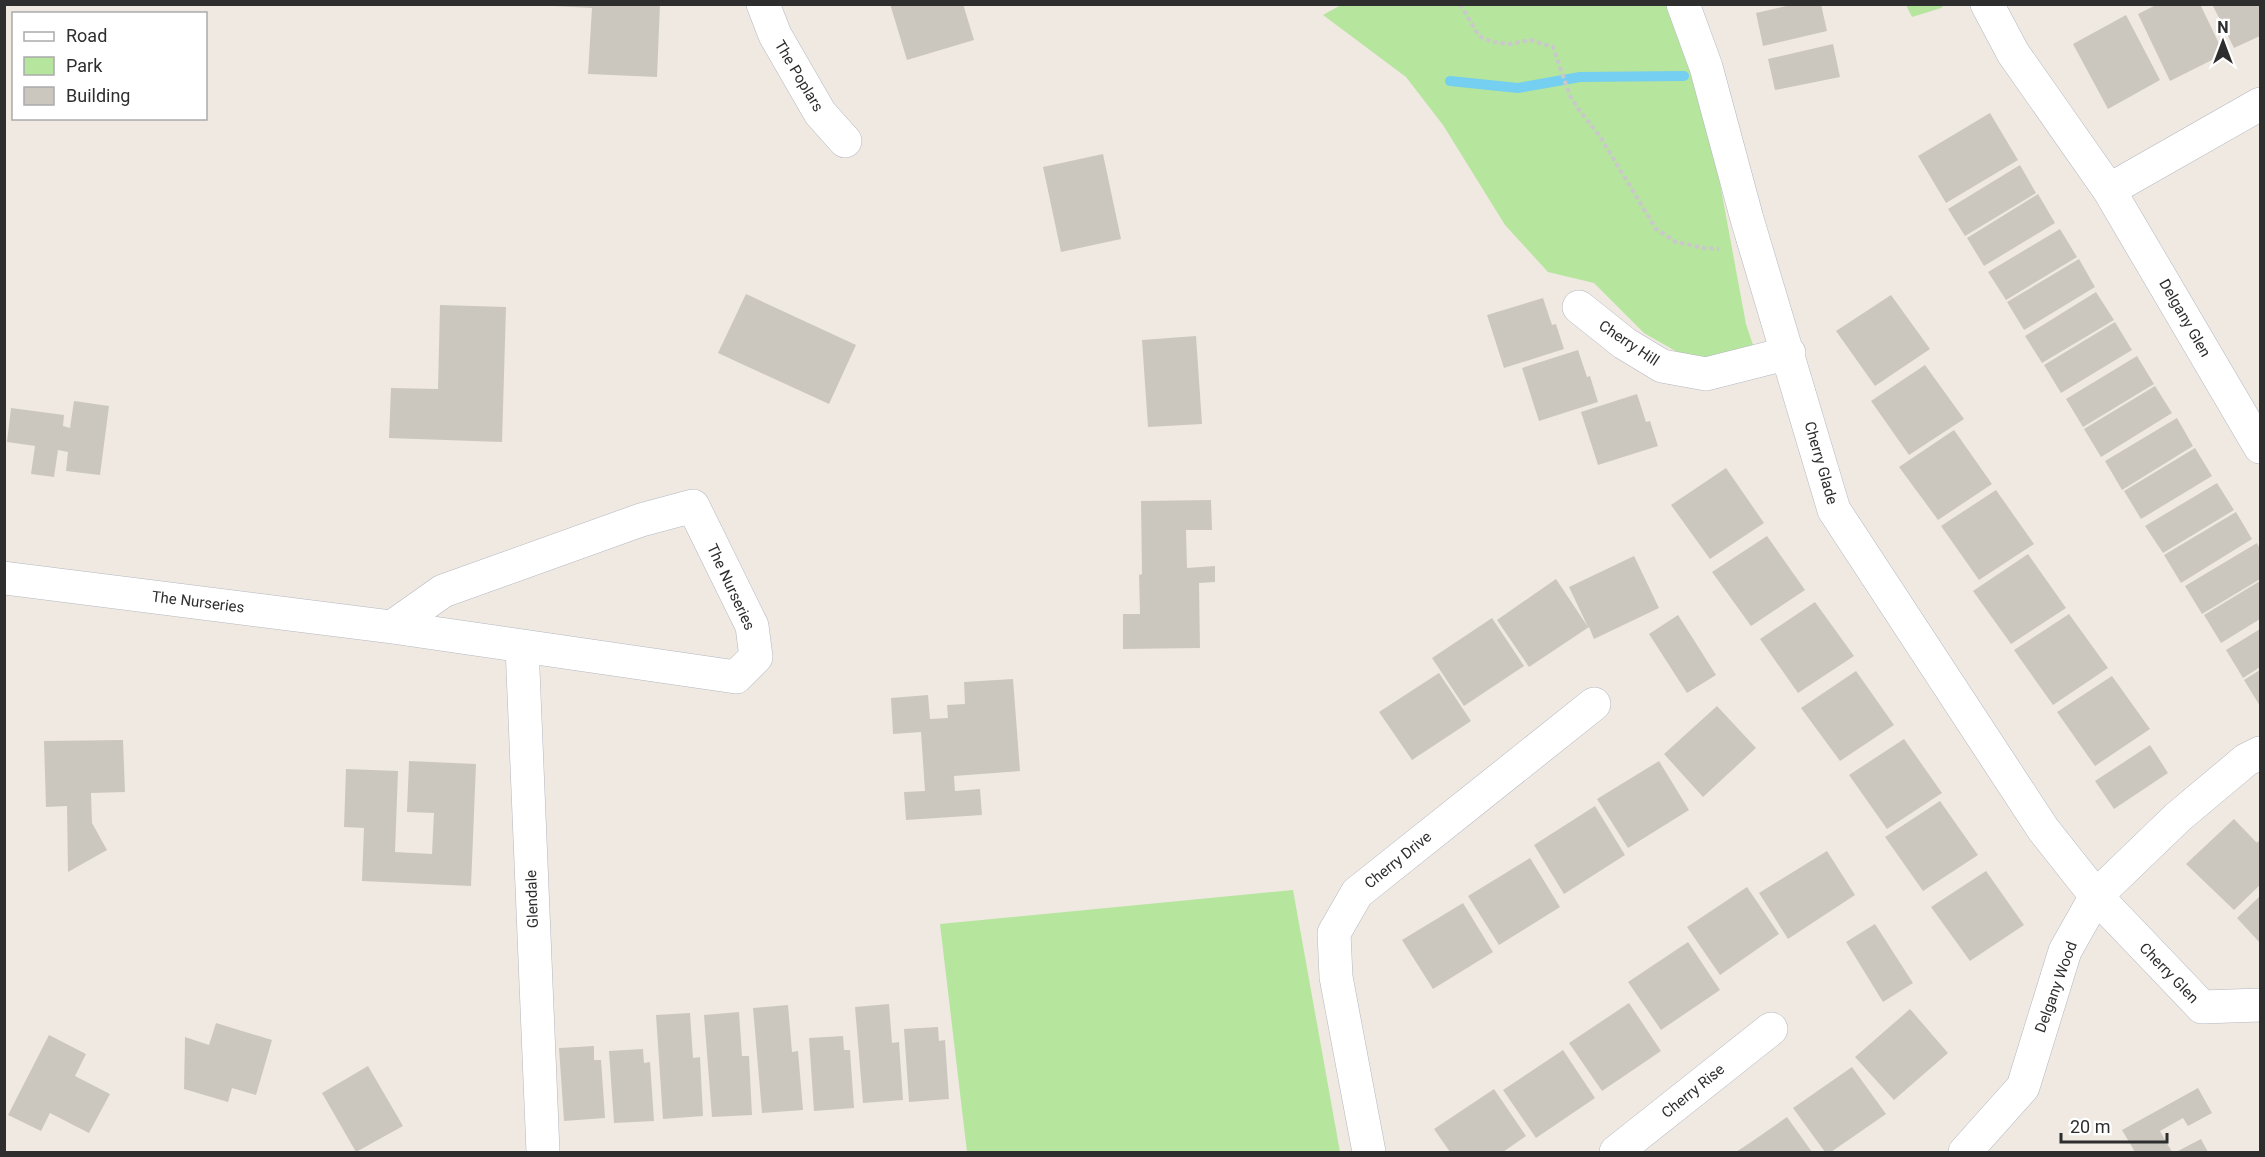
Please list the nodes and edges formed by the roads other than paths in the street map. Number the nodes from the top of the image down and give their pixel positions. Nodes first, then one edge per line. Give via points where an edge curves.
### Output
1 (763, 4) edge
2 (1683, 4) edge
3 (1987, 4) edge
4 (2260, 104) edge
5 (845, 141) dead end
6 (2109, 190) junction
7 (1579, 307) dead end
8 (1789, 353) junction
9 (2260, 447) edge
10 (4, 578) edge
11 (392, 627) junction
12 (522, 646) junction
13 (1594, 704) dead end
14 (2253, 757) edge
15 (2096, 896) junction
16 (2260, 1005) edge
17 (1771, 1029) dead end
18 (543, 1152) edge
19 (1369, 1152) edge
20 (1616, 1152) edge
21 (1965, 1152) edge

1 - 5 street, The Poplars via 775,35 820,113
2 - 8 street, Cherry Glade via 1706,67
3 - 6 street, Delgany Glen via 2013,53
4 - 6 street
6 - 9 street, Delgany Glen
7 - 8 street, Cherry Hill via 1624,343 1662,366 1706,374
8 - 15 street, Cherry Glade via 1834,510 2043,829
10 - 11 street, The Nurseries
11 - 12 street, The Nurseries
11 - 12 street, The Nurseries via 443,591 640,520 693,506 752,626 756,657 736,677
12 - 18 street, Glendale
13 - 19 street, Cherry Drive via 1357,893 1334,933 1336,977
14 - 15 street, Delgany Wood via 2178,818
15 - 16 street, Cherry Glen via 2202,1007
15 - 21 street, Delgany Wood via 2065,951 2023,1087
17 - 20 street, Cherry Rise

